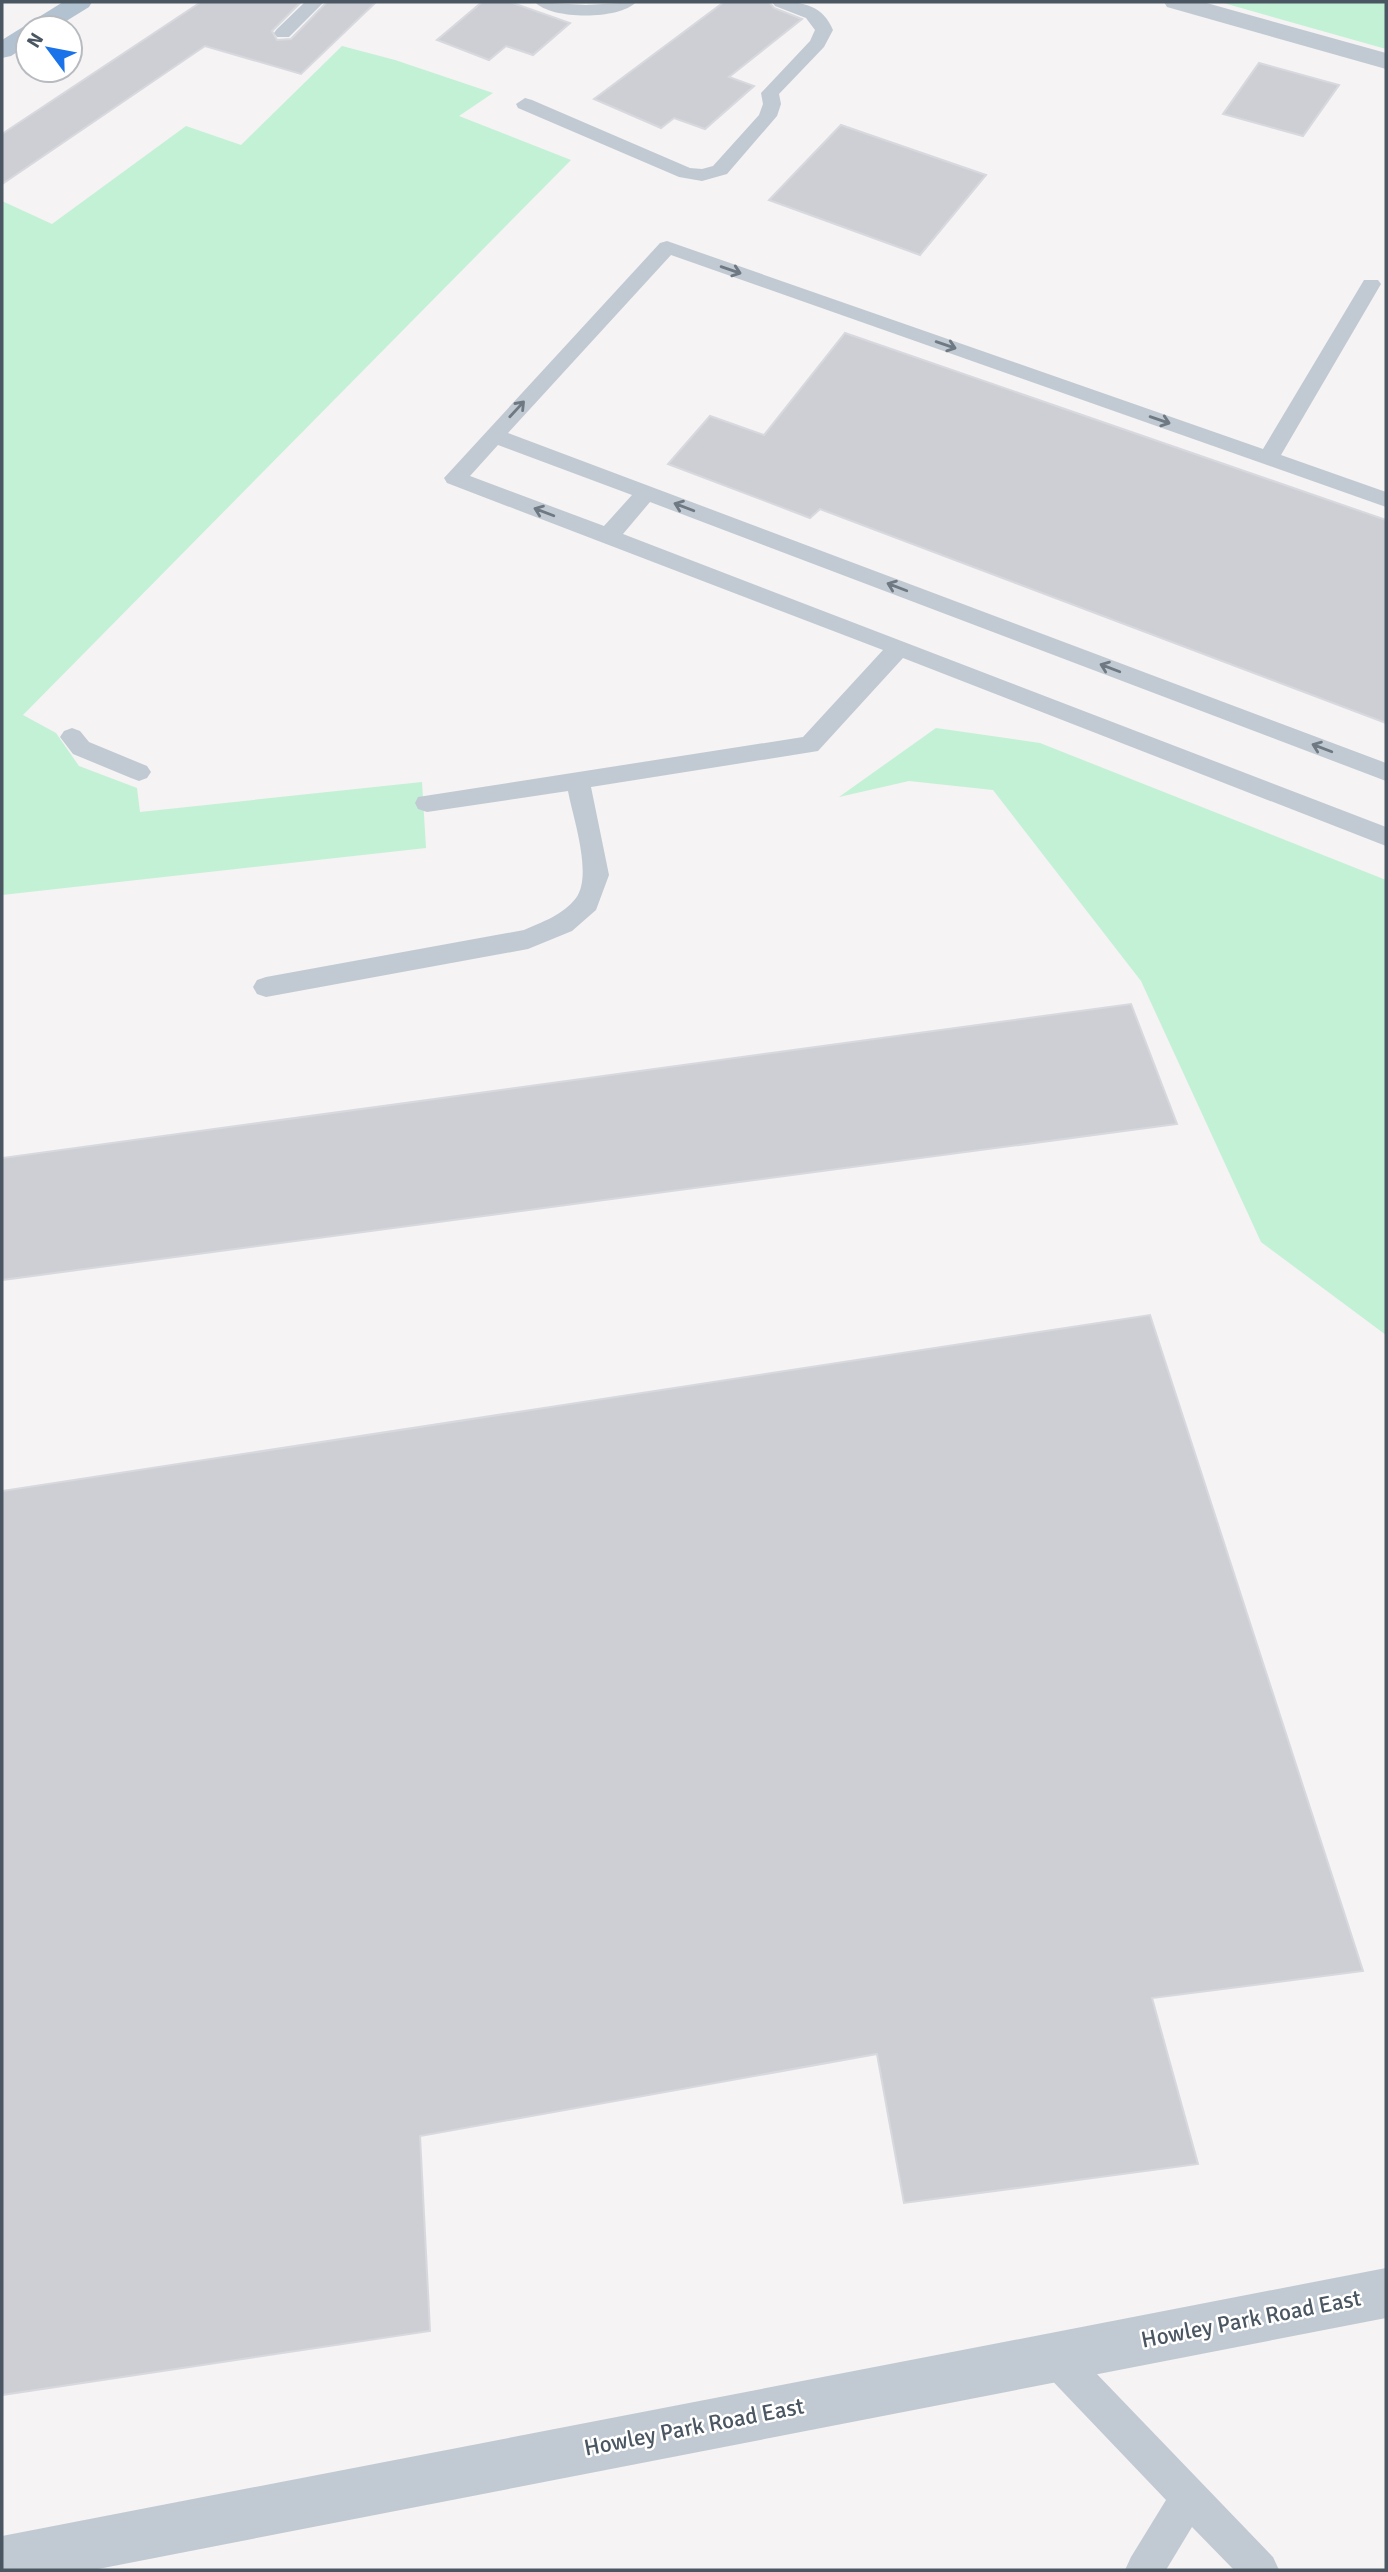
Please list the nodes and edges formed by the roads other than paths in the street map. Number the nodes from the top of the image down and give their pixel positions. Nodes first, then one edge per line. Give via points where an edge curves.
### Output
1 (79, 2) edge
2 (315, 2) edge
3 (544, 2) edge
4 (627, 2) edge
5 (781, 2) edge
6 (1176, 2) edge
7 (60, 14) edge
8 (283, 33) dead end
9 (1386, 61) edge
10 (525, 104) dead end
11 (1371, 284) dead end
12 (493, 435) junction
13 (1269, 458) junction
14 (646, 493) junction
15 (1386, 500) edge
16 (608, 536) junction
17 (899, 648) junction
18 (72, 737) dead end
19 (139, 772) dead end
20 (1386, 772) edge
21 (578, 780) junction
22 (427, 803) dead end
23 (1386, 837) edge
24 (266, 987) dead end
25 (1386, 2293) edge
26 (1055, 2357) junction
27 (1190, 2497) junction
28 (2, 2562) edge
29 (1144, 2570) edge
30 (1260, 2570) edge

1 - 7 main road
2 - 8 lane
3 - 4 lane via 584,10
5 - 10 lane via 811,12 824,30 818,43 770,93 768,116 720,170 686,173
6 - 9 street
11 - 13 lane
12 -> 13 lane via 667,247
12 - 14 lane
16 -> 12 lane via 455,478
13 - 15 lane
14 - 16 lane
20 -> 14 lane
16 - 17 lane
17 - 21 lane via 810,745
17 - 23 lane
18 - 19 lane via 81,748
21 - 22 lane
21 - 24 lane via 597,874 587,903 563,924 528,939
25 - 26 street, Howley Park Road East
26 - 27 lane
26 - 28 street, Howley Park Road East
27 - 29 lane
27 - 30 lane

